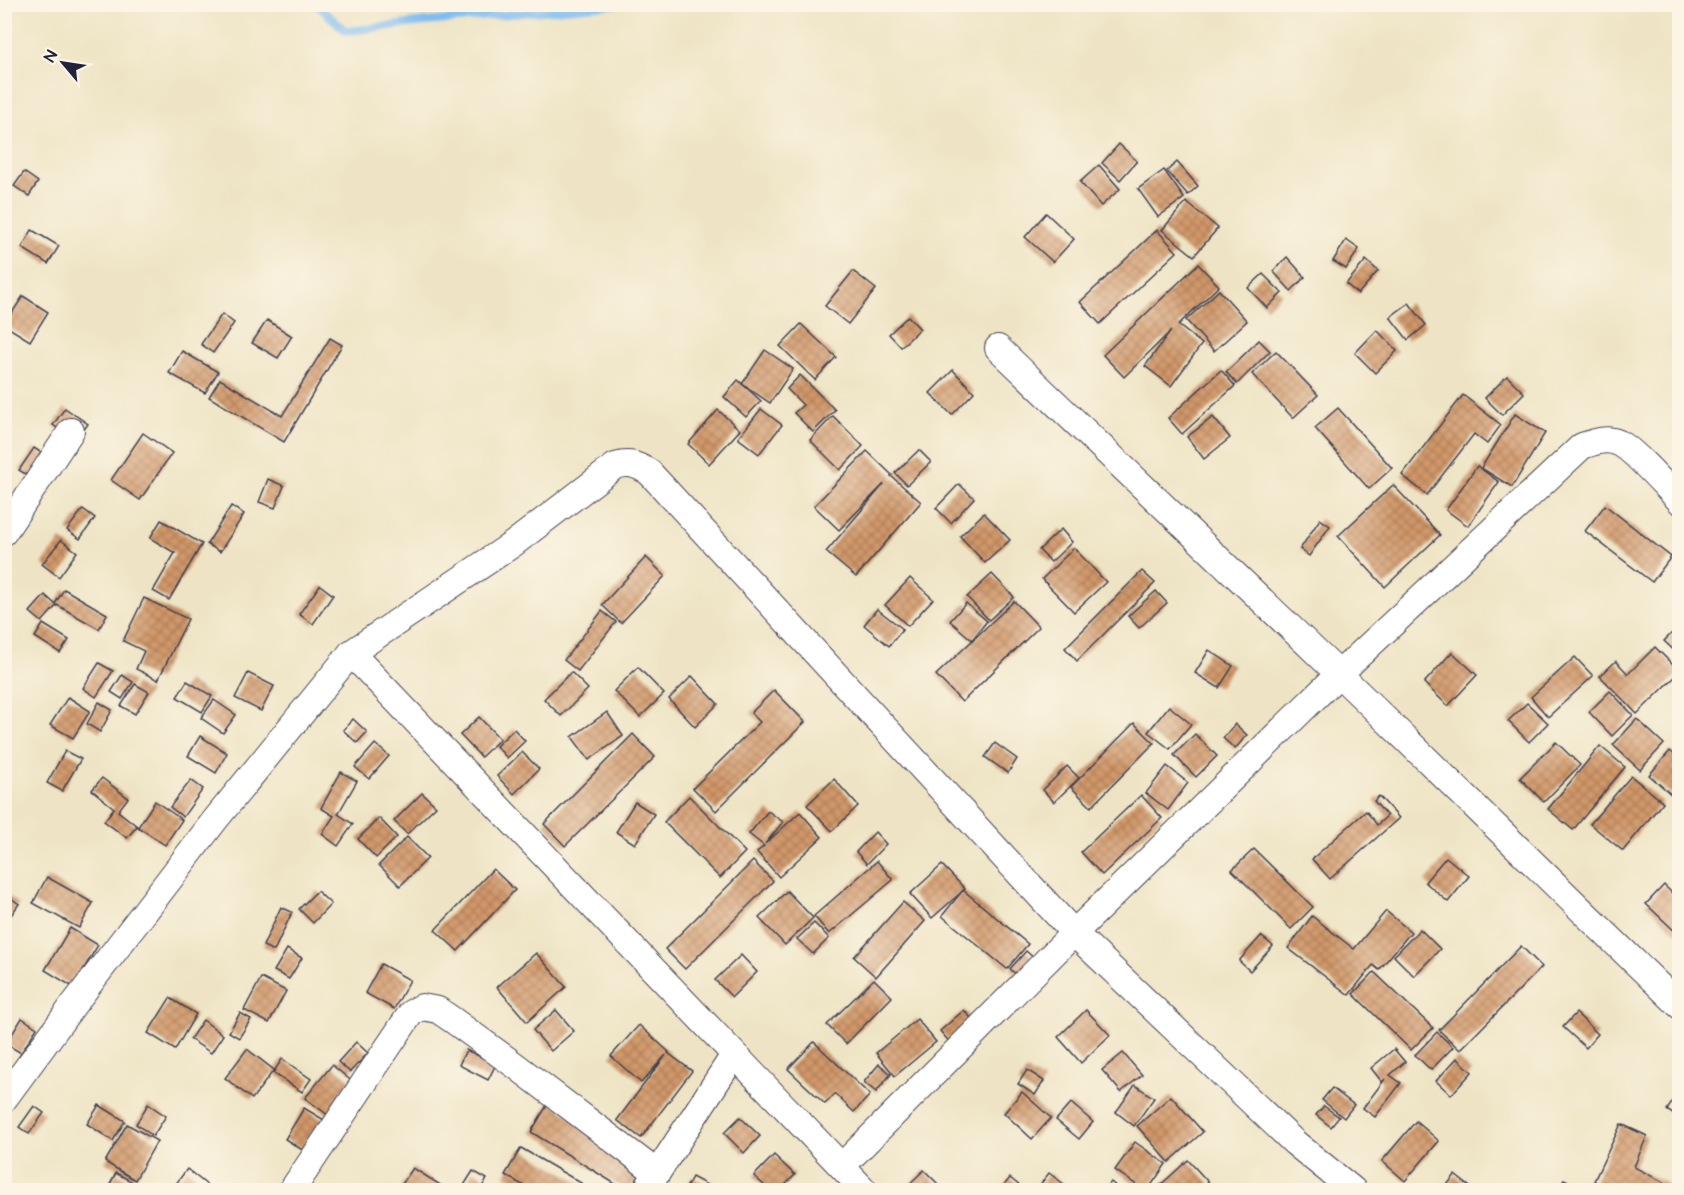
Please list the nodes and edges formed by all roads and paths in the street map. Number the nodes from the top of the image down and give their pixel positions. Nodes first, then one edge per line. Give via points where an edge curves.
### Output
1 (998, 348) dead end
2 (70, 431) dead end
3 (1680, 501) edge
4 (4, 532) edge
5 (351, 653) junction
6 (1339, 674) junction
7 (1074, 933) junction
8 (1680, 1006) edge
9 (734, 1055) junction
10 (4, 1099) edge
11 (842, 1166) junction
12 (651, 1182) edge
13 (292, 1191) edge
14 (864, 1191) edge
15 (1353, 1191) edge

1 - 6 street
2 - 4 street
3 - 6 street via 1619,443 1601,440 1582,446
5 - 7 street via 513,544 615,466 637,465 649,472
5 - 9 street
5 - 10 street via 215,820
6 - 7 street
6 - 8 street
7 - 11 street
7 - 15 street via 1295,1143
9 - 11 street
9 - 12 street
11 - 14 street
12 - 13 street via 525,1073 438,1010 422,1007 411,1013

